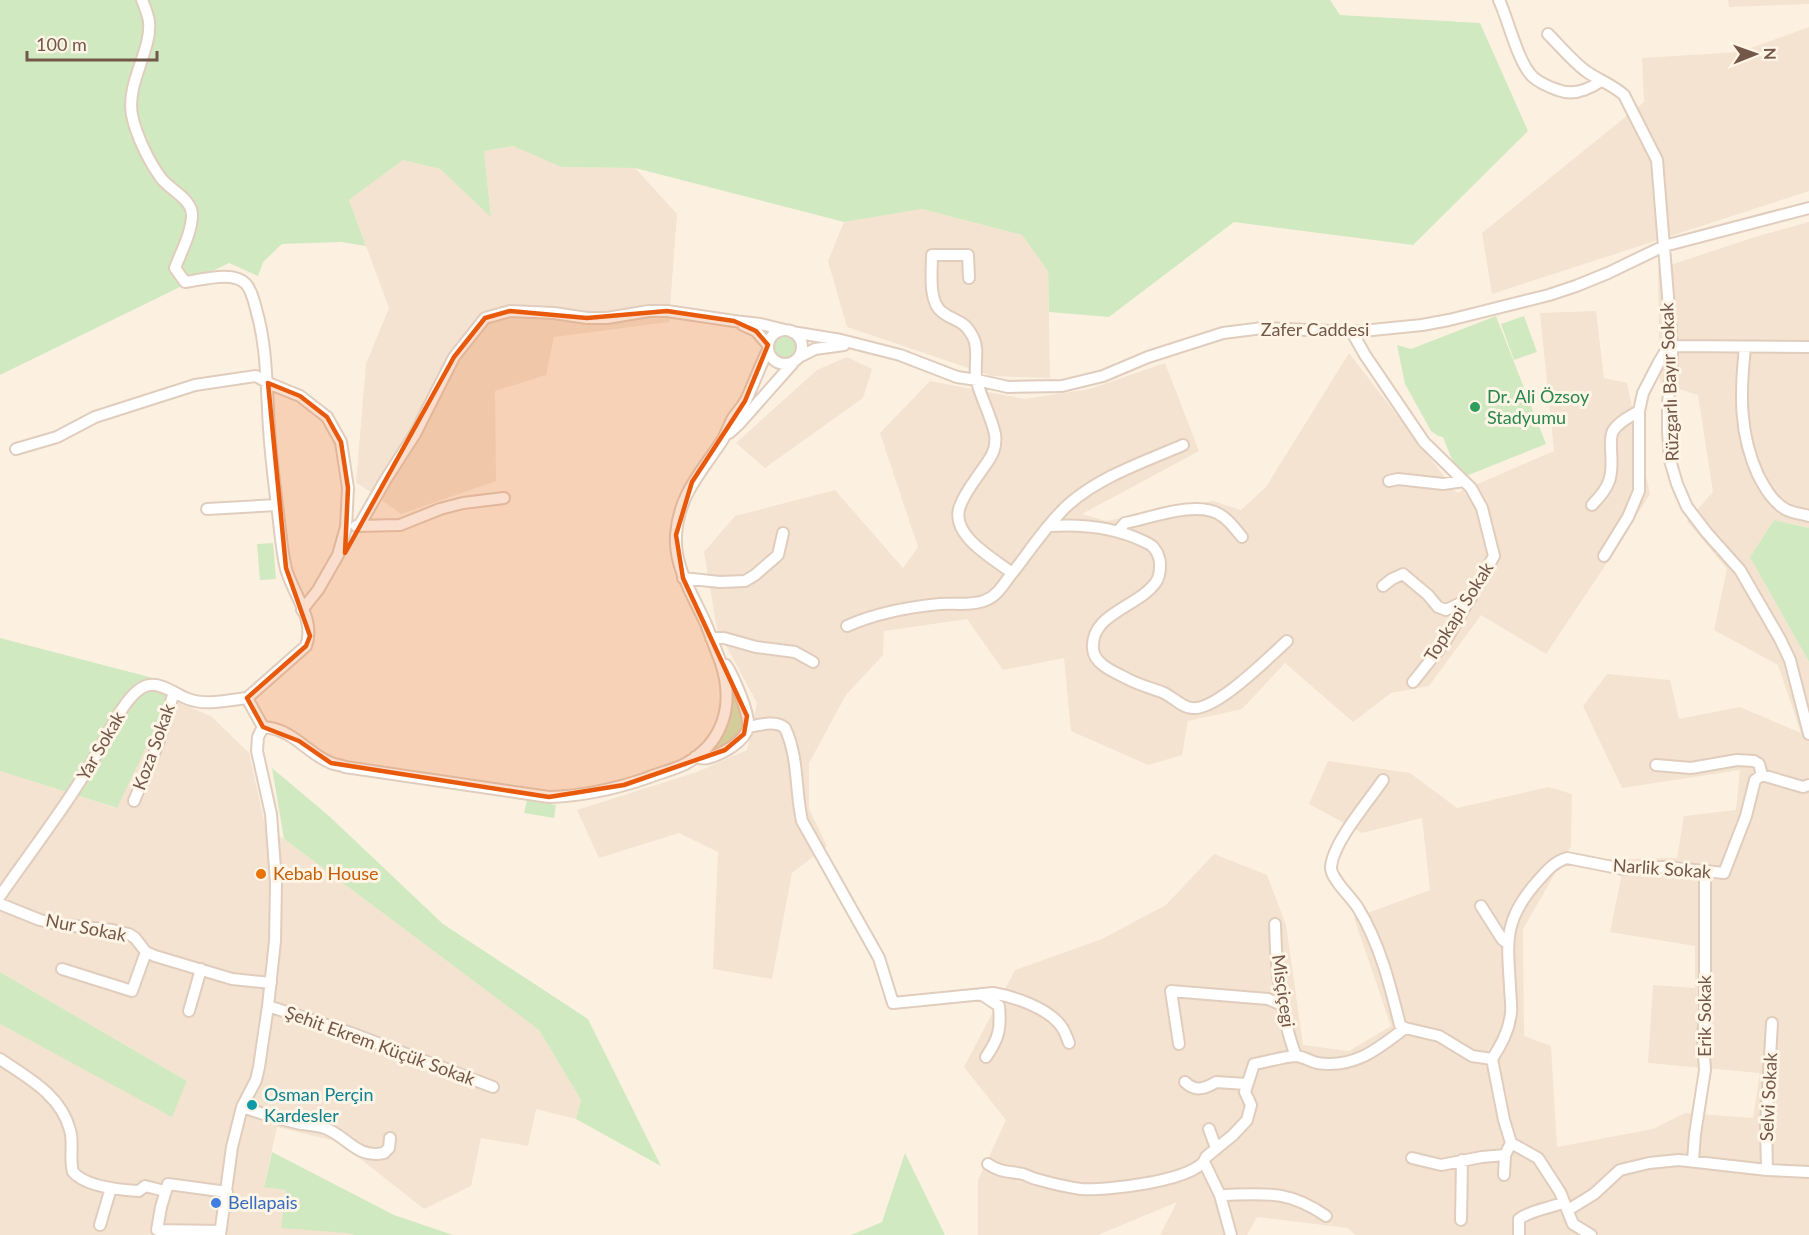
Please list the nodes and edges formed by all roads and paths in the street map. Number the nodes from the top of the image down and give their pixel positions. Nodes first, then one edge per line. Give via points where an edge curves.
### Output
1 (142, 0) edge
2 (1499, 0) edge
3 (1548, 34) dead end
4 (1601, 81) junction
5 (1809, 208) edge
6 (1664, 246) junction
7 (969, 278) dead end
8 (734, 321) junction
9 (789, 331) junction
10 (1352, 332) junction
11 (854, 344) junction
12 (1672, 346) junction
13 (768, 347) junction
14 (1809, 347) edge
15 (1745, 348) junction
16 (797, 359) junction
17 (976, 381) junction
18 (268, 383) junction
19 (1639, 411) junction
20 (724, 437) junction
21 (1183, 446) dead end
22 (16, 449) dead end
23 (1389, 481) dead end
24 (1464, 481) junction
25 (504, 498) dead end
26 (277, 505) junction
27 (1593, 505) dead end
28 (207, 509) dead end
29 (1809, 516) edge
30 (359, 526) junction
31 (1049, 526) junction
32 (346, 527) junction
33 (1118, 531) junction
34 (783, 533) dead end
35 (1242, 537) dead end
36 (1604, 556) dead end
37 (1012, 573) junction
38 (684, 578) junction
39 (1383, 586) dead end
40 (1472, 597) junction
41 (302, 610) junction
42 (847, 626) dead end
43 (711, 639) junction
44 (1287, 641) dead end
45 (718, 656) junction
46 (813, 662) dead end
47 (1413, 682) dead end
48 (174, 692) junction
49 (247, 698) junction
50 (263, 727) junction
51 (748, 727) junction
52 (1809, 734) edge
53 (695, 757) junction
54 (1656, 765) dead end
55 (1762, 775) junction
56 (1383, 780) dead end
57 (1809, 785) edge
58 (134, 801) dead end
59 (1705, 871) junction
60 (0, 896) edge
61 (0, 904) edge
62 (1481, 906) dead end
63 (1275, 924) dead end
64 (1507, 943) junction
65 (146, 952) junction
66 (62, 969) dead end
67 (201, 969) junction
68 (270, 984) junction
69 (981, 994) junction
70 (1281, 1005) junction
71 (268, 1006) junction
72 (189, 1011) dead end
73 (1772, 1023) dead end
74 (1406, 1028) junction
75 (1070, 1043) dead end
76 (1179, 1044) dead end
77 (1296, 1056) junction
78 (986, 1057) dead end
79 (0, 1059) edge
80 (1492, 1064) junction
81 (1185, 1082) dead end
82 (1246, 1084) junction
83 (493, 1087) dead end
84 (242, 1107) junction
85 (1209, 1129) dead end
86 (390, 1138) dead end
87 (1511, 1143) junction
88 (1216, 1148) junction
89 (1505, 1155) junction
90 (1412, 1158) dead end
91 (1462, 1160) junction
92 (1693, 1161) junction
93 (1204, 1162) junction
94 (988, 1164) dead end
95 (1767, 1170) junction
96 (1809, 1172) edge
97 (1504, 1175) dead end
98 (167, 1187) junction
99 (111, 1188) junction
100 (227, 1192) junction
101 (1220, 1195) junction
102 (1566, 1206) junction
103 (1326, 1216) dead end
104 (1461, 1220) dead end
105 (100, 1225) dead end
106 (220, 1233) edge
107 (1231, 1235) edge
108 (1519, 1235) edge
109 (1591, 1235) edge

1 - 18 street via 149,22 148,36 136,75 132,114 141,142 161,178 189,204 192,213 175,268 185,282 225,276 246,283 260,321
2 - 4 street via 1525,67 1533,76 1563,92 1578,92
3 - 4 street via 1584,70
4 - 6 street, Rüzgarlı Bayır Sokak via 1624,95 1657,160
5 - 6 street, Zafer Caddesi
6 - 10 street, Zafer Caddesi via 1549,295 1440,322
6 - 12 street, Rüzgarlı Bayır Sokak
7 - 17 street via 968,255 932,255 932,288 940,311 964,323 975,339
8 - 9 street, Zafer Caddesi
8 - 13 street via 756,331
8 - 30 street, Zafer Caddesi via 667,310 587,318 510,310 485,318 454,357 415,434
9 - 11 street, Zafer Caddesi
9 - 13 street via 773,335
9 - 16 street via 802,344
10 - 17 street, Zafer Caddesi via 1263,328 1223,333 1103,376 1062,386 1008,387
10 - 24 street, Topkapi Sokak via 1425,442
11 - 16 street, Zafer Caddesi via 826,346
11 - 17 street, Zafer Caddesi
12 - 15 street
12 - 19 street via 1643,393
12 - 52 street, Rüzgarlı Bayır Sokak via 1668,431 1677,484 1707,533 1740,570 1780,639 1790,660
13 - 16 street via 773,360 779,363
13 - 20 street via 745,401
14 - 15 street
15 - 29 street via 1742,416 1752,460 1775,500 1787,510
16 - 20 street, Zafer Caddesi
17 - 37 street via 996,447 973,482 958,517 961,529 973,544
18 - 22 street via 256,376 195,385 95,417 57,437
18 - 26 street
18 - 32 street via 300,396 327,417 341,442 348,488
19 - 27 street via 1613,432 1609,486
19 - 36 street via 1639,491
20 - 38 street via 692,482 680,512 676,556
21 - 31 street via 1094,486
23 - 24 street
24 - 40 street, Topkapi Sokak via 1482,507 1494,556
25 - 30 street via 462,503 400,525
26 - 28 street
26 - 41 street via 286,568
30 - 32 street
31 - 33 street
31 - 37 street
32 - 41 street via 338,555
33 - 35 street via 1125,524 1189,509 1222,516
33 - 44 street via 1152,545 1160,570 1149,589 1096,632 1093,652 1098,662 1128,680 1165,693 1189,708 1197,708 1232,689
34 - 38 street via 778,555 745,581
37 - 42 street via 998,593 986,601 880,614
38 - 43 street
39 - 40 street via 1403,574 1446,610
40 - 47 street, Topkapi Sokak via 1445,642
41 - 49 street via 310,636 306,646
43 - 45 street
43 - 46 street via 795,652
45 - 51 street via 729,670
45 - 53 street via 727,686 723,724
48 - 49 street, Yar Sokak via 190,700 209,702
48 - 58 street, Koza Sokak
48 - 60 street, Yar Sokak via 152,684 136,691 83,778
49 - 50 street
50 - 53 street via 283,732 331,763 345,767 549,797 576,796 624,785 686,764
50 - 68 street via 257,751 271,814 276,882
51 - 53 street via 740,740 725,750 706,759
51 - 69 street via 777,724 785,728 794,754 802,821 879,958 893,1003
54 - 55 street via 1691,768 1754,761
55 - 57 street via 1803,787
55 - 59 street, Narlik Sokak via 1755,780 1724,873
56 - 74 street via 1352,822 1331,866 1373,934 1400,1025
59 - 64 street, Narlik Sokak via 1623,869 1560,860 1533,886 1516,911
59 - 92 street, Erik Sokak via 1705,1070
61 - 65 street, Nur Sokak via 56,924 129,934
62 - 64 street
63 - 70 street, Misçiçegi
64 - 80 street, Narlik Sokak via 1511,1012
65 - 66 street via 132,991
65 - 67 street, Nur Sokak
67 - 68 street, Nur Sokak via 232,979
67 - 72 street
68 - 71 street
69 - 75 street via 1007,995 1030,1004 1061,1026
69 - 78 street via 999,1006 1000,1030
70 - 76 street via 1268,999 1171,991
70 - 77 street, Misçiçegi
71 - 83 street, Şehit Ekrem Küçük Sokak
71 - 84 street via 256,1080
73 - 95 street, Selvi Sokak
74 - 77 street via 1360,1059 1318,1063
74 - 80 street via 1439,1036
77 - 82 street via 1254,1064
79 - 99 street via 45,1090 58,1105 70,1131 72,1167 77,1176
80 - 87 street
81 - 82 street via 1196,1089 1216,1082
82 - 88 street via 1251,1106 1247,1120
84 - 86 street via 324,1128 368,1155 384,1153
84 - 100 street
85 - 88 street
87 - 89 street
87 - 102 street via 1539,1158
88 - 93 street
89 - 91 street
89 - 97 street
90 - 91 street via 1441,1165
91 - 104 street
92 - 95 street
92 - 102 street via 1649,1163 1620,1170 1594,1194
93 - 94 street via 1184,1174 1159,1181 1081,1189 998,1171
93 - 101 street
95 - 96 street
98 - 99 street via 145,1186 140,1191
98 - 100 street
98 - 106 street via 157,1230
99 - 105 street
100 - 106 street
101 - 103 street via 1286,1196 1311,1205
101 - 107 street
102 - 108 street via 1527,1213 1519,1220
102 - 109 street via 1574,1224

